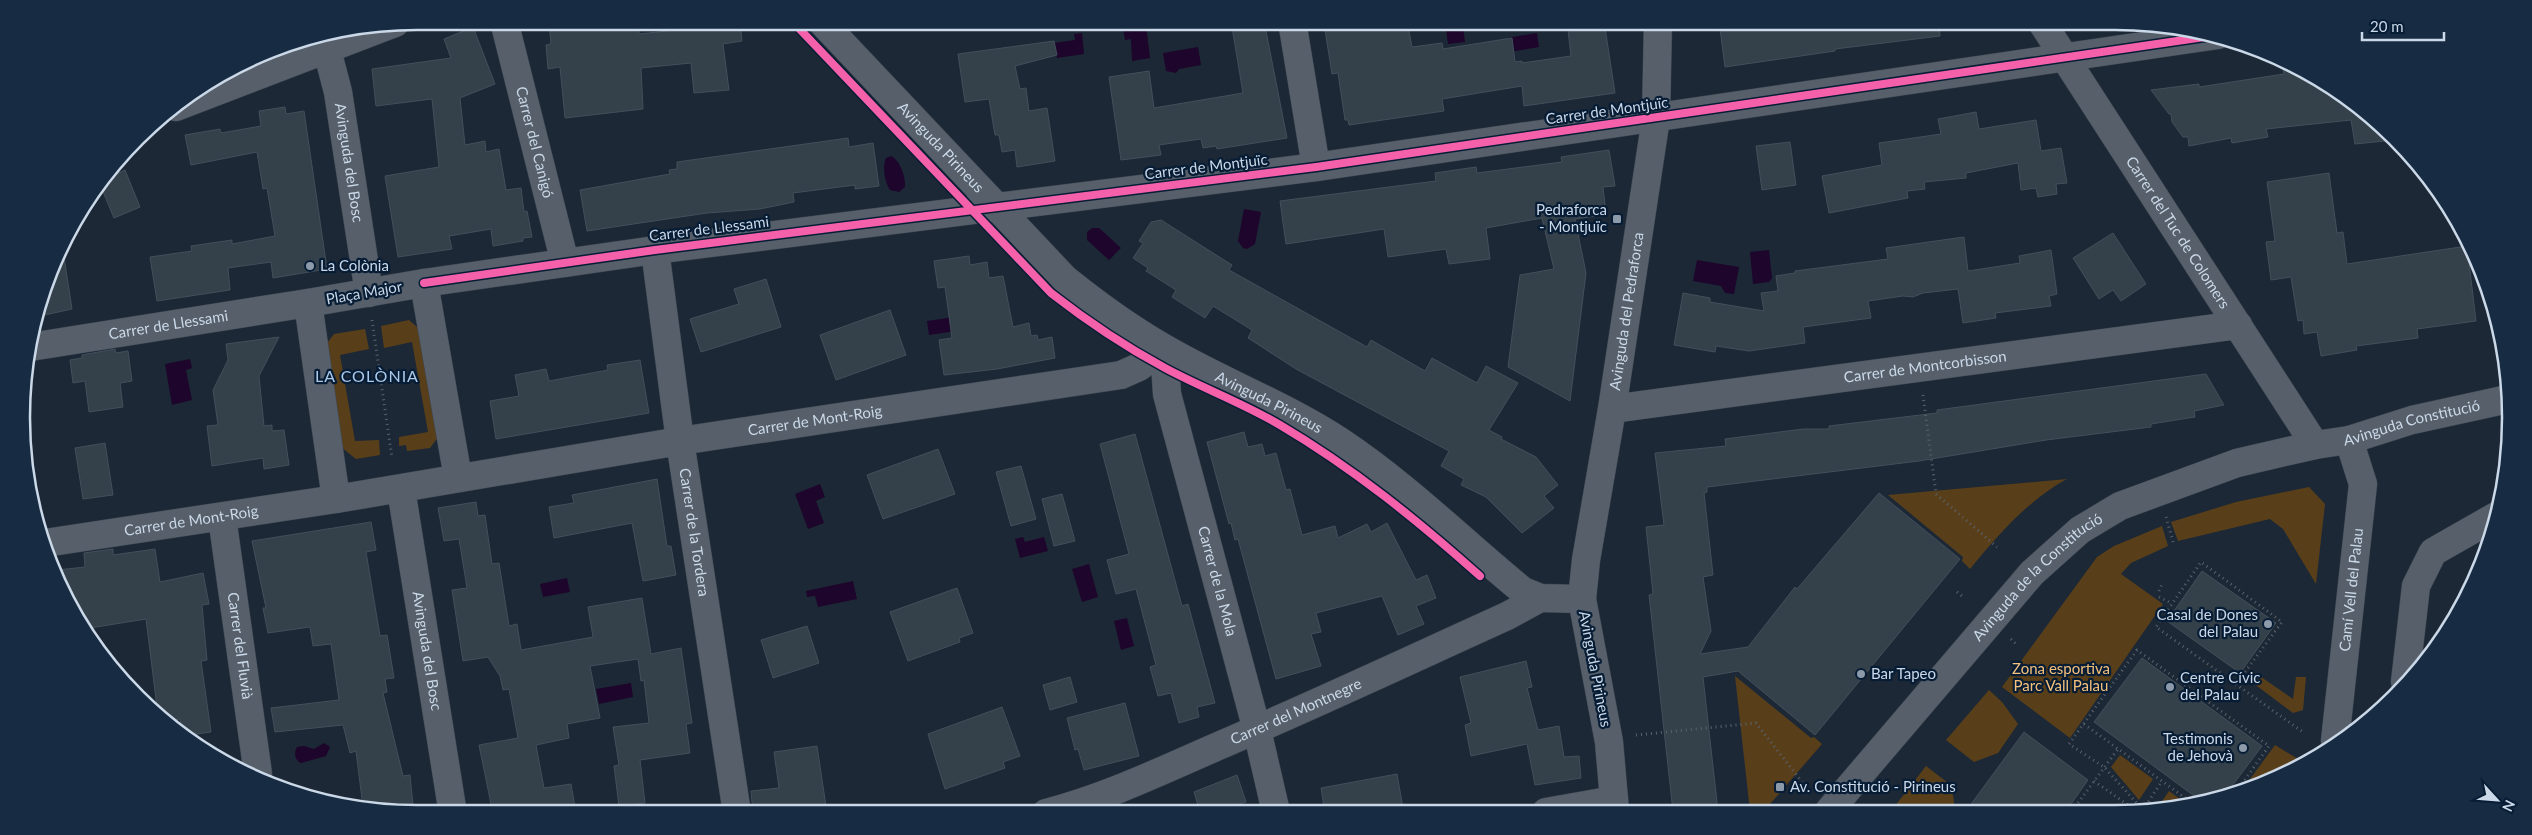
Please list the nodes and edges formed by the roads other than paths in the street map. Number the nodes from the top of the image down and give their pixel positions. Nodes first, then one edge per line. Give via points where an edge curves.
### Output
1 (506, 30) edge
2 (829, 30) edge
3 (1293, 30) edge
4 (1658, 30) edge
5 (2047, 30) edge
6 (348, 36) edge
7 (2195, 38) edge
8 (323, 43) edge
9 (2064, 57) junction
10 (200, 97) edge
11 (1656, 118) junction
12 (1316, 167) junction
13 (998, 207) junction
14 (655, 250) junction
15 (565, 263) junction
16 (424, 283) junction
17 (369, 293) junction
18 (308, 303) junction
19 (2238, 325) junction
20 (36, 346) edge
21 (1164, 349) junction
22 (2501, 400) edge
23 (1612, 409) junction
24 (2349, 440) junction
25 (680, 441) junction
26 (2315, 445) junction
27 (458, 478) junction
28 (401, 489) junction
29 (336, 499) junction
30 (222, 517) junction
31 (2488, 521) edge
32 (51, 542) edge
33 (1540, 598) junction
34 (1582, 599) junction
35 (2406, 673) edge
36 (1257, 730) junction
37 (2336, 736) edge
38 (258, 771) edge
39 (452, 805) edge
40 (736, 805) edge
41 (1074, 805) edge
42 (1274, 805) edge
43 (1615, 805) edge
44 (1841, 805) edge

1 - 15 street, Carrer del Canigó
2 - 13 street, Avinguda Pirineus
3 - 12 street
4 - 11 street, Avinguda del Pedraforca
5 - 9 street, Carrer del Tuc de Colomers
6 - 8 street
7 - 9 street, Carrer de Montjuïc
8 - 10 street
8 - 17 street, Avinguda del Bosc via 338,92
9 - 11 street, Carrer de Montjuïc
9 - 19 street, Carrer del Tuc de Colomers
11 - 12 street, Carrer de Montjuïc
11 - 23 street, Avinguda del Pedraforca
12 - 13 street, Carrer de Montjuïc
13 - 14 street, Carrer de Llessami
13 - 21 street, Avinguda Pirineus via 1064,279 1106,312
14 - 15 street, Carrer de Llessami
14 - 25 street, Carrer de la Tordera
15 - 16 street, Carrer de Llessami
16 - 17 street, Plaça Major
16 - 27 street, Plaça Major
17 - 18 street, Plaça Major
18 - 20 street, Carrer de Llessami
18 - 29 street, Plaça Major
19 - 23 street, Carrer de Montcorbisson
19 - 26 street, Carrer del Tuc de Colomers
21 - 25 street, Carrer de Mont-Roig via 1121,375
21 - 33 street, Avinguda Pirineus via 1293,412 1342,442 1396,483 1523,591
21 - 36 street, Carrer de la Mola via 1166,394
22 - 24 street, Avinguda Constitució via 2412,420
23 - 34 street, Avinguda del Pedraforca
24 - 26 street, Avinguda Constitució
24 - 37 street, Camí Vell del Palau via 2363,484
25 - 27 street, Carrer de Mont-Roig
25 - 40 street, Carrer de la Tordera
26 - 44 street, Avinguda de la Constitució via 2237,463 2120,506 2080,530 2019,586
27 - 28 street
28 - 29 street
28 - 39 street, Avinguda del Bosc
29 - 30 street, Carrer de Mont-Roig
30 - 32 street, Carrer de Mont-Roig
30 - 38 street, Carrer del Fluvià
31 - 35 street via 2432,552 2416,586
33 - 34 street, Avinguda Pirineus
33 - 36 street, Carrer del Montnegre
34 - 43 street, Avinguda Pirineus via 1609,742
36 - 41 street, Carrer del Montnegre
36 - 42 street, Carrer de la Mola

